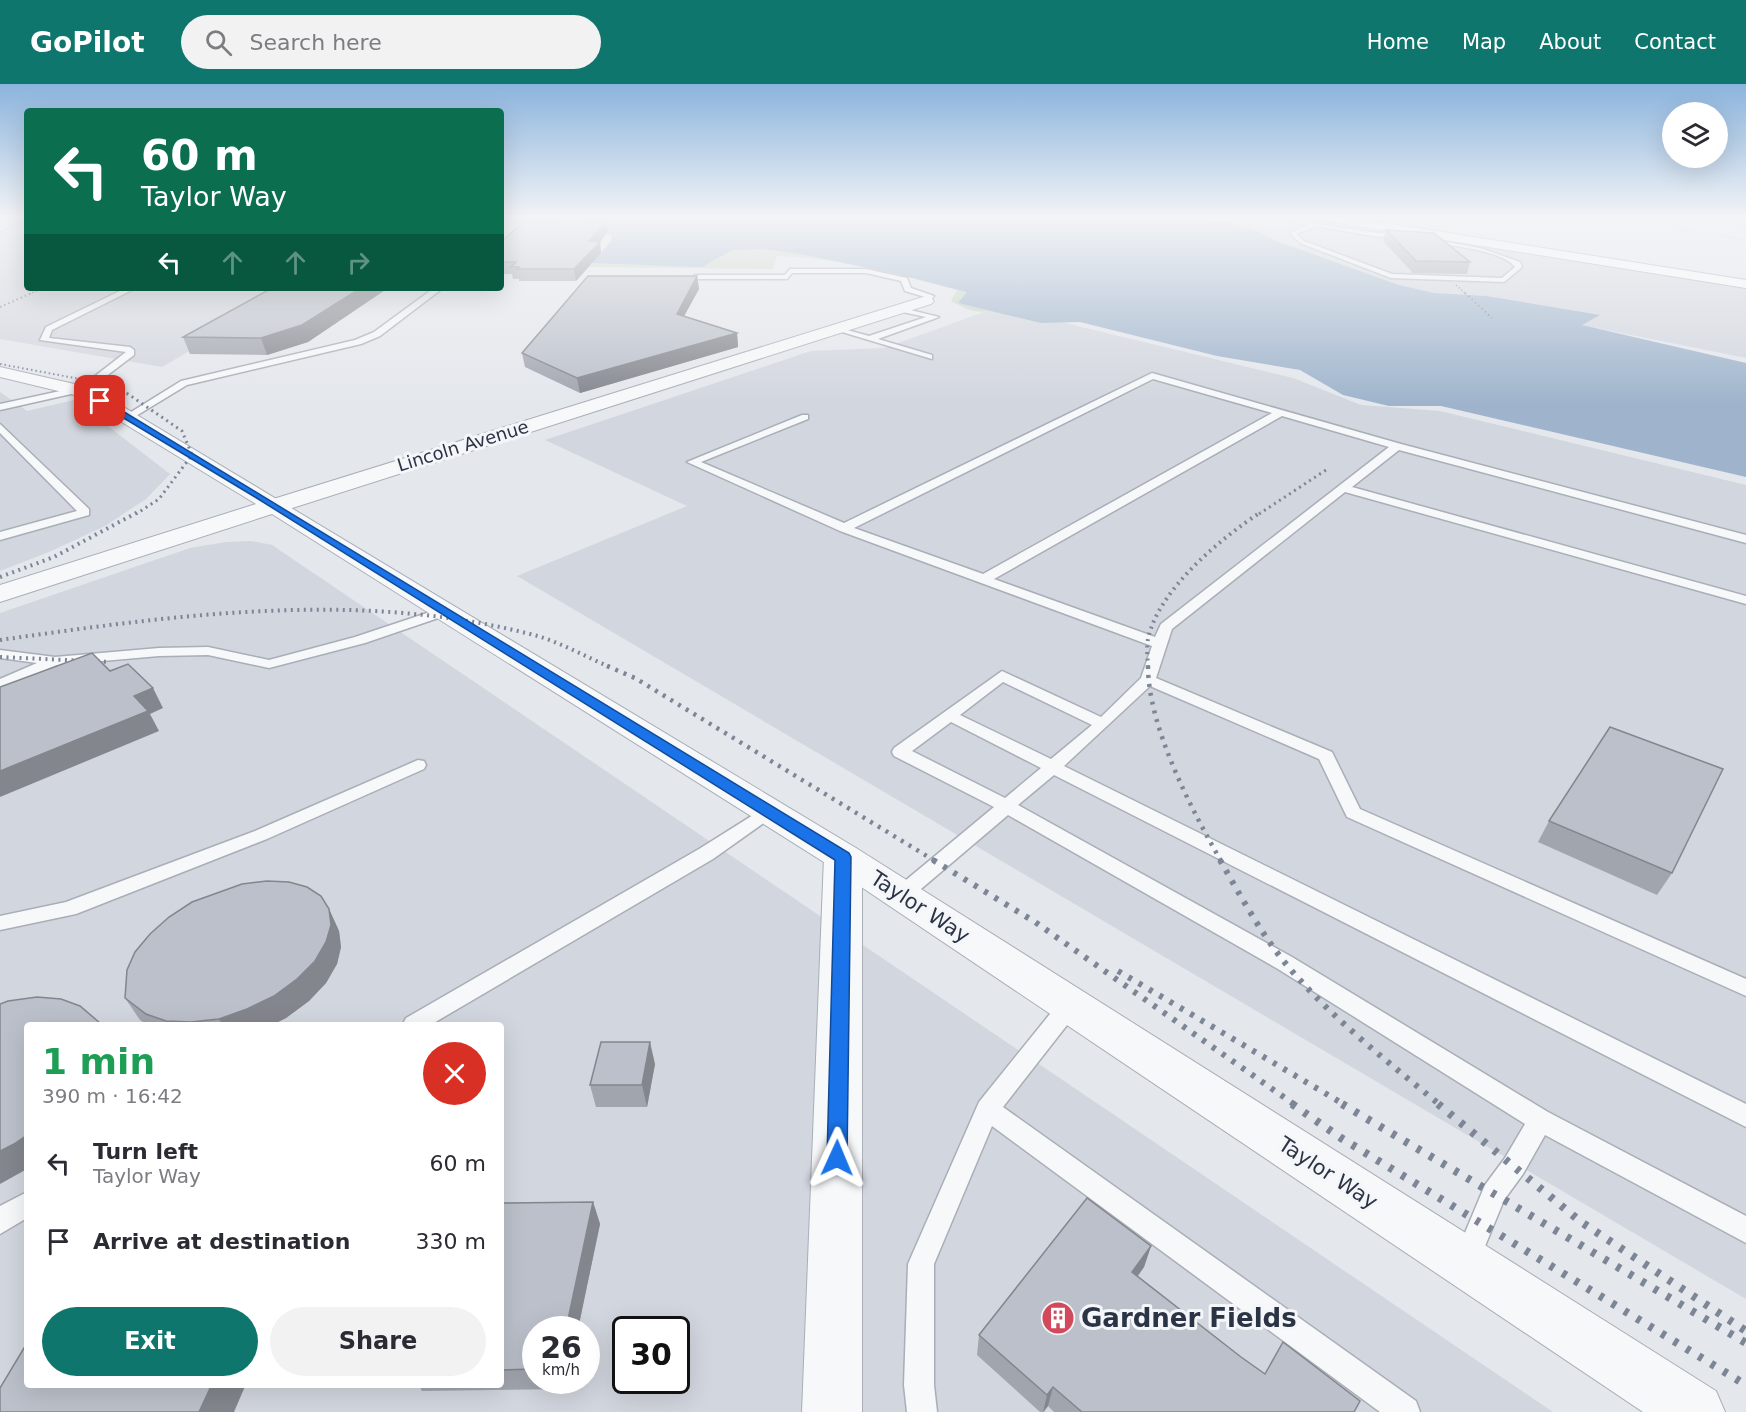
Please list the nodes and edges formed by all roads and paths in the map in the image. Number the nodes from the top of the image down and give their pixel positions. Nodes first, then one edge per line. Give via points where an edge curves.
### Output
1 (694, 279) edge
2 (899, 279) edge
3 (1422, 279) edge
4 (1505, 279) edge
5 (1725, 279) edge
6 (1727, 279) edge
7 (669, 282) edge
8 (1746, 282) edge
9 (126, 291) edge
10 (435, 291) edge
11 (926, 301) joint
12 (902, 309) junction
13 (836, 329) junction
14 (870, 339) junction
15 (929, 357) dead end
16 (0, 372) edge
17 (77, 390) junction
18 (0, 407) edge
19 (1280, 413) junction
20 (128, 417) junction
21 (805, 417) dead end
22 (0, 426) edge
23 (1397, 446) junction
24 (1343, 488) junction
25 (274, 506) junction
26 (844, 528) junction
27 (0, 536) edge
28 (1746, 539) edge
29 (984, 579) junction
30 (0, 594) edge
31 (1746, 600) edge
32 (445, 611) junction
33 (1160, 644) junction
34 (0, 654) edge
35 (55, 661) junction
36 (1148, 680) junction
37 (0, 684) edge
38 (949, 716) junction
39 (1103, 724) junction
40 (418, 765) dead end
41 (1052, 767) junction
42 (1006, 806) junction
43 (769, 812) junction
44 (843, 857) junction
45 (901, 895) junction
46 (0, 923) edge
47 (1746, 988) edge
48 (1070, 1005) junction
49 (417, 1022) edge
50 (987, 1109) junction
51 (1746, 1116) edge
52 (1540, 1120) junction
53 (24, 1206) edge
54 (0, 1221) edge
55 (1746, 1230) edge
56 (1466, 1263) junction
57 (832, 1412) edge
58 (922, 1412) edge
59 (1406, 1412) edge
60 (1695, 1412) edge

1 - 7 lane
2 - 11 lane via 908,289 930,296
3 - 4 lane
5 - 8 main road
6 - 8 main road
9 - 17 lane via 64,320 49,329 44,338 46,342 130,350 93,382
10 - 20 lane via 377,334 358,342 184,383
11 - 12 street, Lincoln Avenue
12 - 13 street, Lincoln Avenue
12 - 14 lane via 935,317
13 - 14 lane
13 - 25 street, Lincoln Avenue
14 - 15 lane
16 - 17 street, Taylor Way
17 - 18 lane
17 - 20 street, Taylor Way
19 - 23 lane
19 - 26 lane via 1152,376
19 - 29 lane
20 - 25 street, Taylor Way
21 - 26 lane via 692,462
22 - 27 lane via 85,512
23 - 24 lane
23 - 28 lane
24 - 31 lane
24 - 33 lane via 1166,627
25 - 30 street, Lincoln Avenue
25 - 32 street, Taylor Way
26 - 29 lane
29 - 33 lane
32 - 35 lane via 360,640 269,664 208,651
32 - 43 street, Taylor Way
33 - 36 lane
34 - 35 lane
35 - 37 lane
36 - 39 lane
36 - 47 lane via 1326,756 1353,813
38 - 39 lane via 1002,676
38 - 41 lane
38 - 42 lane via 900,752
39 - 41 lane
40 - 46 lane via 261,835 69,909
41 - 42 lane
41 - 51 lane
42 - 45 lane
42 - 52 lane via 1285,963
43 - 44 street, Taylor Way
43 - 49 lane via 706,854
44 - 45 street, Taylor Way
44 - 57 street
45 - 48 street, Taylor Way
48 - 50 lane
48 - 56 street, Taylor Way
50 - 58 lane via 921,1264
50 - 59 lane
52 - 55 lane
52 - 56 lane via 1494,1193
53 - 54 lane
56 - 60 street, Taylor Way

